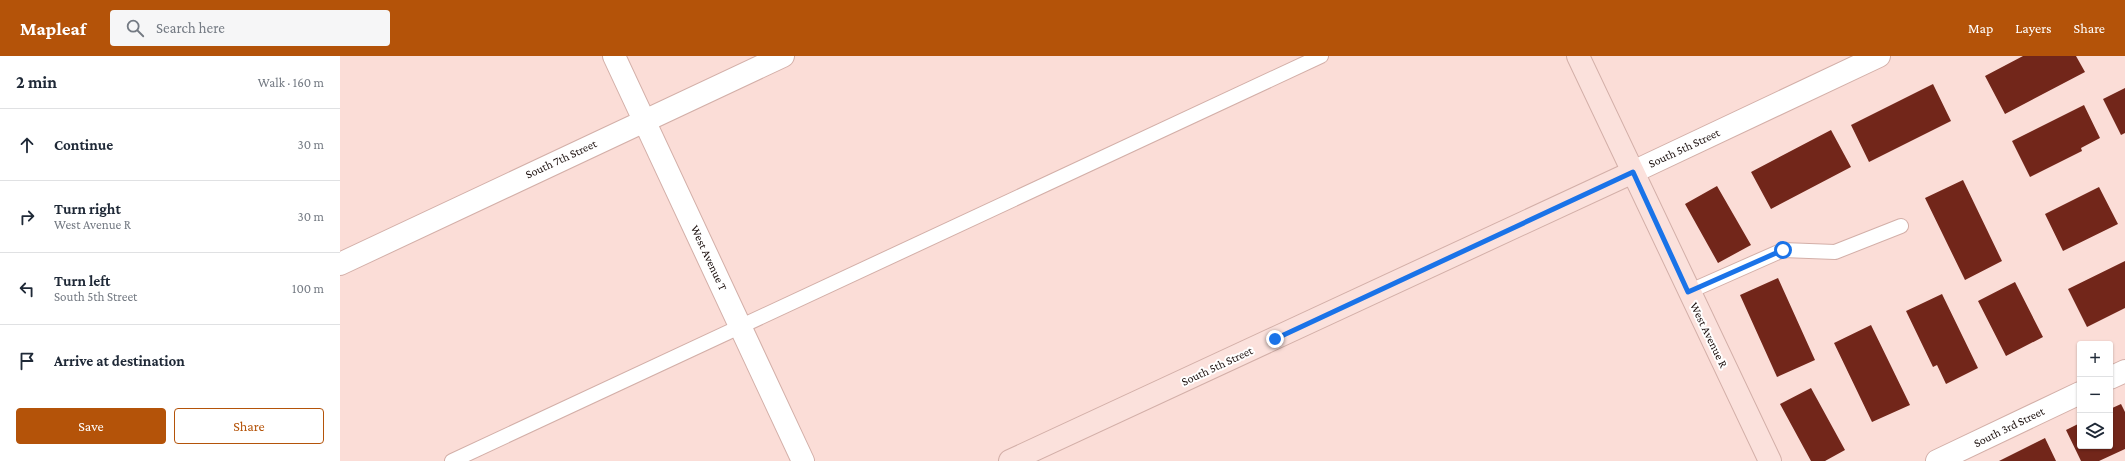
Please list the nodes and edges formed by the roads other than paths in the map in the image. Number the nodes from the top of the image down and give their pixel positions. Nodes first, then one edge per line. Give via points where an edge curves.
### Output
1 (614, 56) edge
2 (783, 56) edge
3 (1321, 56) edge
4 (1578, 56) edge
5 (1879, 56) edge
6 (645, 119) junction
7 (1633, 172) junction
8 (1901, 226) dead end
9 (340, 264) edge
10 (1688, 292) junction
11 (740, 326) junction
12 (2125, 371) edge
13 (2112, 377) edge
14 (2077, 394) edge
15 (452, 461) edge
16 (804, 461) edge
17 (1010, 461) edge
18 (1770, 461) edge
19 (1937, 461) edge

1 - 6 street, West Avenue T
2 - 6 street, South 7th Street
3 - 11 lane
4 - 7 street, West Avenue R
5 - 7 street, South 5th Street
6 - 9 street, South 7th Street
6 - 11 street, West Avenue T
7 - 10 street, West Avenue R
7 - 17 street, South 5th Street
8 - 10 lane via 1835,252 1783,250
10 - 18 street, West Avenue R
11 - 15 lane
11 - 16 street, West Avenue T
12 - 13 street
14 - 19 street, South 3rd Street

